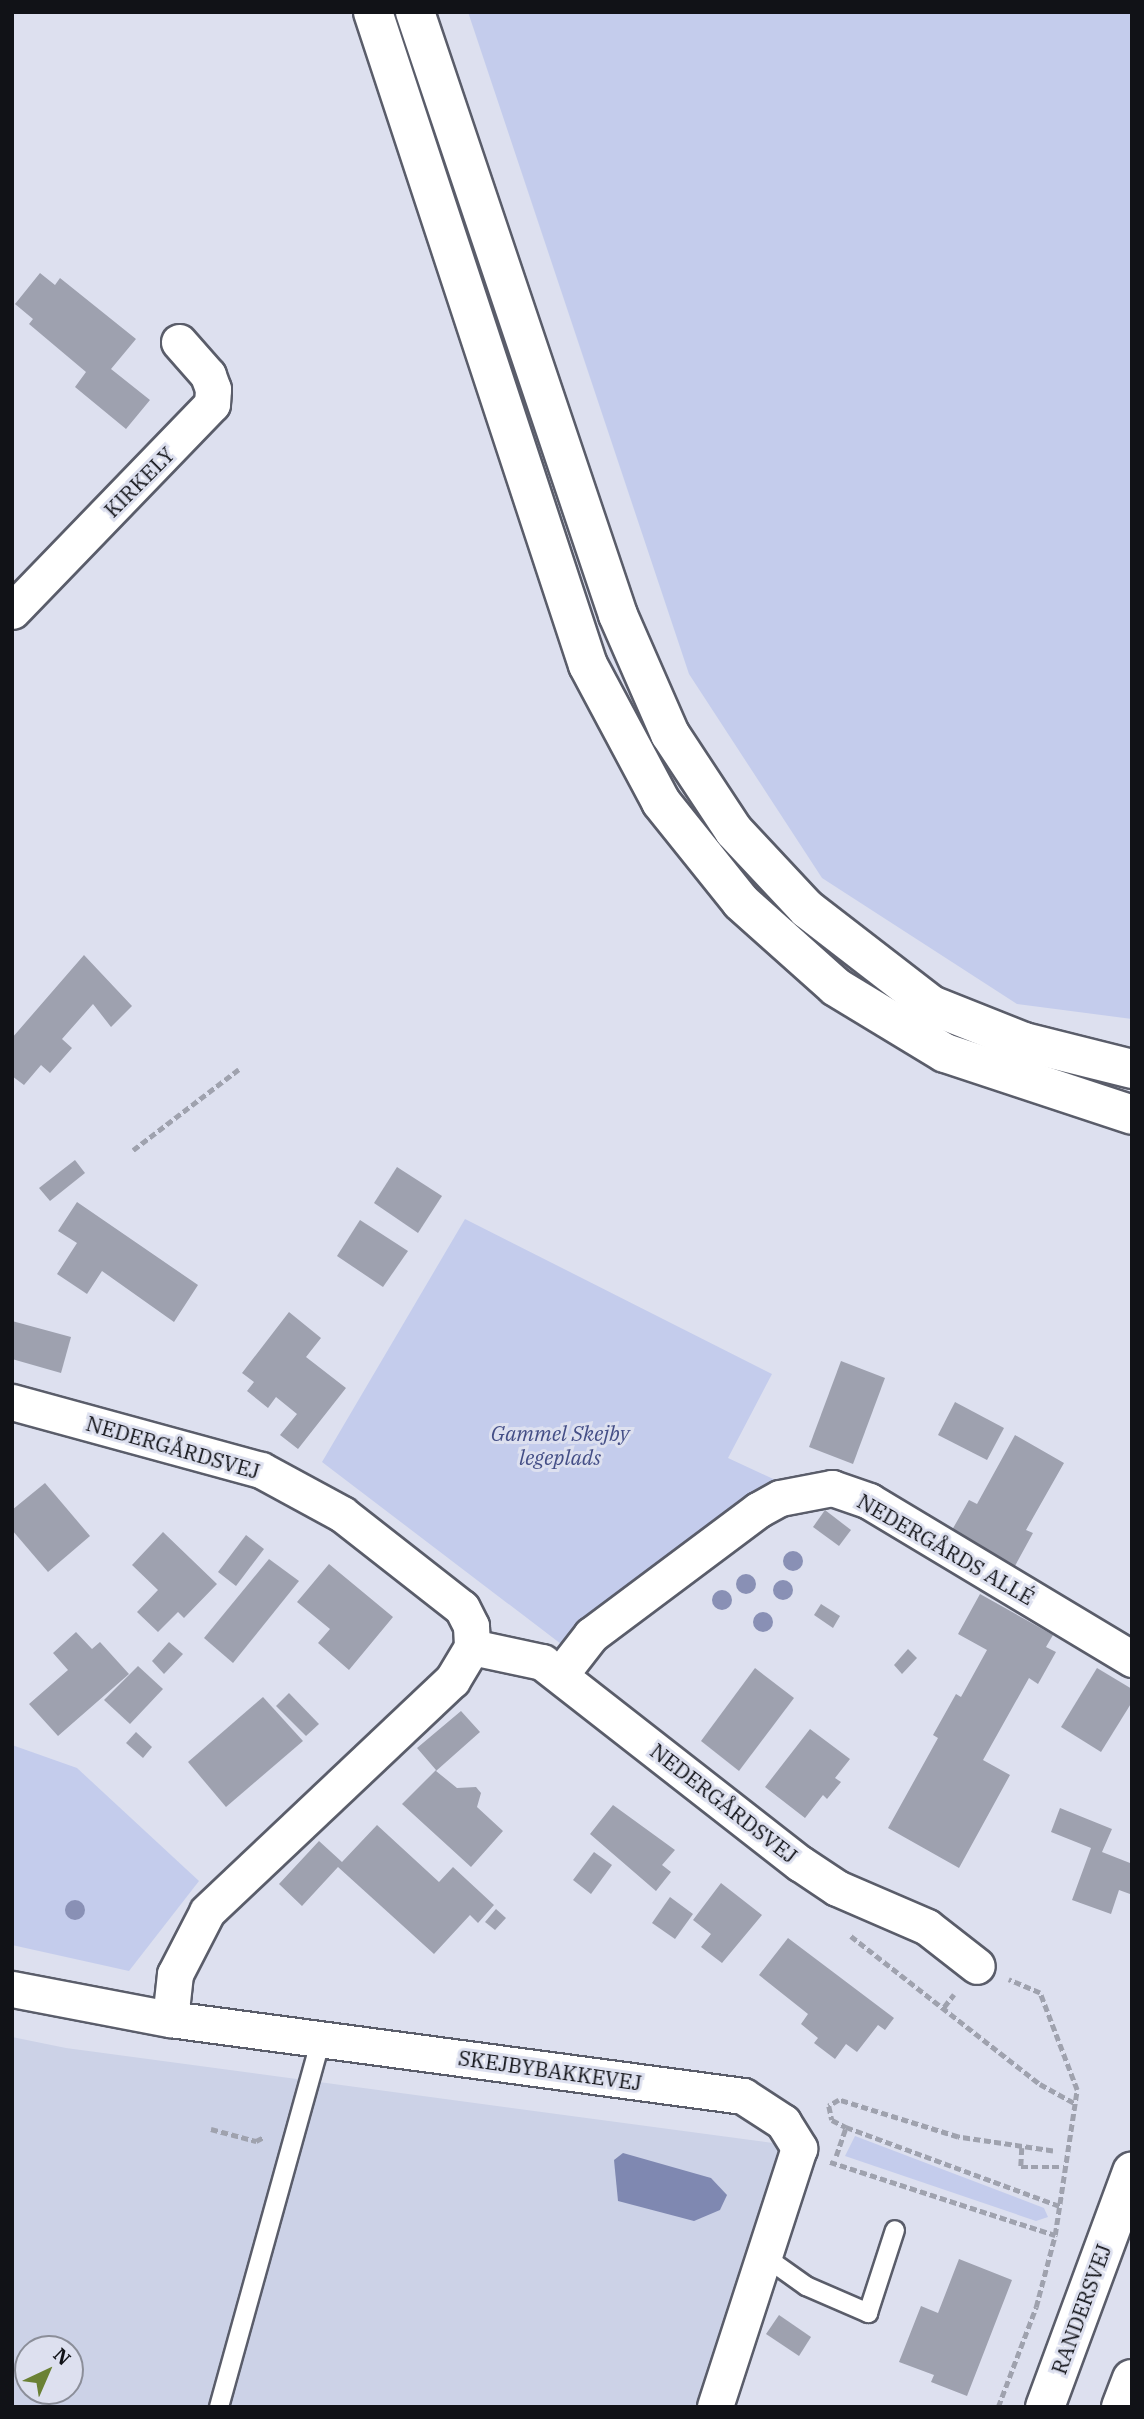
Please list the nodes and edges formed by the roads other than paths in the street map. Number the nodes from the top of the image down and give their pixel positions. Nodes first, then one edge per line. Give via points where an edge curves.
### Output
1 (373, 12) edge
2 (415, 12) edge
3 (179, 342) dead end
4 (12, 611) edge
5 (1132, 1069) edge
6 (1132, 1115) edge
7 (12, 1402) edge
8 (472, 1647) junction
9 (1132, 1659) edge
10 (560, 1675) junction
11 (977, 1966) road end
12 (12, 1989) edge
13 (170, 2019) junction
14 (321, 2039) junction
15 (1132, 2172) edge
16 (895, 2230) dead end
17 (764, 2256) junction
18 (1132, 2379) edge
19 (219, 2407) edge
20 (715, 2407) edge
21 (1045, 2407) edge
22 (1121, 2407) edge

1 - 6 main road via 588,665 661,802 741,902 836,987 945,1053
2 - 5 main road via 618,615 670,734 734,831 807,909 931,1005 1024,1042
3 - 4 street, KIRKELY via 208,375 212,404
7 - 8 street, NEDERGÅRDSVEJ via 261,1470 306,1492 342,1514 463,1608 471,1626
8 - 10 street, NEDERGÅRDSVEJ via 521,1654
8 - 13 street via 452,1680 207,1912 175,1974
9 - 10 street, NEDERGÅRDS ALLÉ via 869,1501 832,1488 780,1498 758,1510 591,1634
10 - 11 street, NEDERGÅRDSVEJ via 801,1864 837,1888 927,1927
12 - 13 street, SKEJBYBAKKEVEJ
13 - 14 street, SKEJBYBAKKEVEJ
14 - 17 street, SKEJBYBAKKEVEJ via 743,2096 783,2122 799,2148
14 - 19 lane
15 - 21 main road, RANDERSVEJ
16 - 17 lane via 868,2313 806,2286
17 - 20 street
18 - 22 main road

